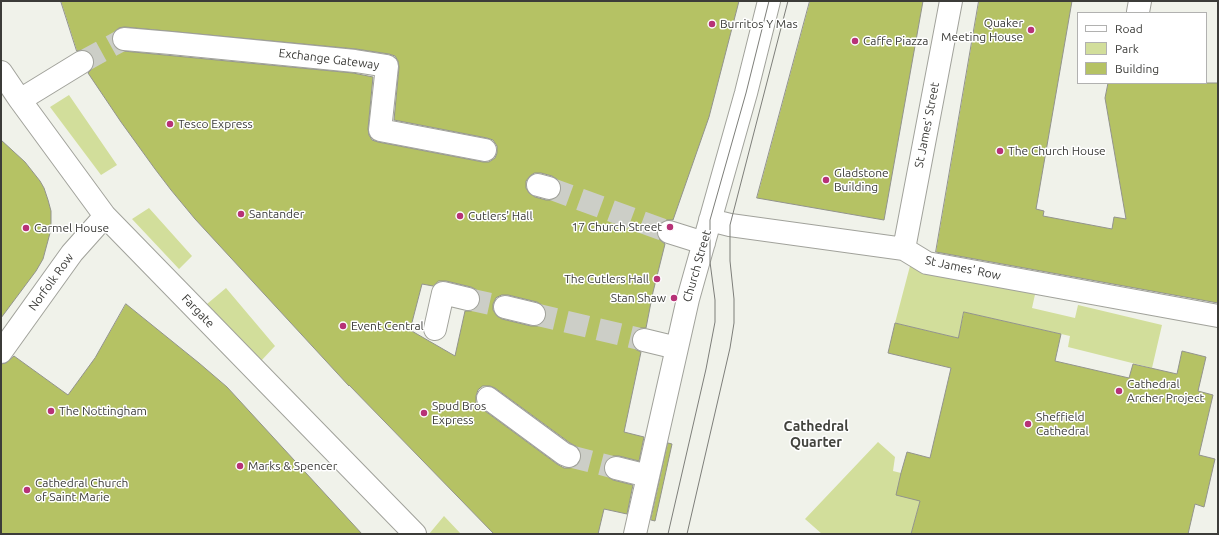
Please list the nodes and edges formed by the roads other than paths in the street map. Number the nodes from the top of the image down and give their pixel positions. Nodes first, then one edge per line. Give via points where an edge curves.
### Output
1 (769, 1) edge
2 (951, 1) edge
3 (124, 39) tunnel mouth
4 (82, 62) tunnel mouth
5 (1, 72) edge
6 (20, 100) junction
7 (485, 150) dead end
8 (105, 216) junction
9 (710, 220) junction
10 (669, 232) tunnel mouth
11 (704, 243) junction
12 (904, 249) junction
13 (468, 298) tunnel mouth
14 (505, 308) tunnel mouth
15 (534, 314) tunnel mouth
16 (1218, 316) edge
17 (435, 329) dead end
18 (644, 340) tunnel mouth
19 (677, 348) junction
20 (1, 352) edge
21 (488, 398) dead end
22 (569, 456) tunnel mouth
23 (616, 468) tunnel mouth
24 (648, 476) junction
25 (415, 534) edge
26 (635, 534) edge

1 - 9 street, Church Street
2 - 12 street, St James' Street
3 - 7 street, Exchange Gateway via 387,66 380,130
4 - 6 street
5 - 6 street, Fargate
6 - 8 street, Fargate
8 - 20 street, Norfolk Row via 72,253
8 - 25 street, Fargate
9 - 11 street, Church Street
9 - 12 street, St James' Row
10 - 11 street
11 - 19 street, Church Street
12 - 16 street, St James' Row via 927,262
13 - 17 street via 443,293
14 - 15 street
18 - 19 street
19 - 24 street, Church Street
21 - 22 street
23 - 24 street
24 - 26 street, Church Street

